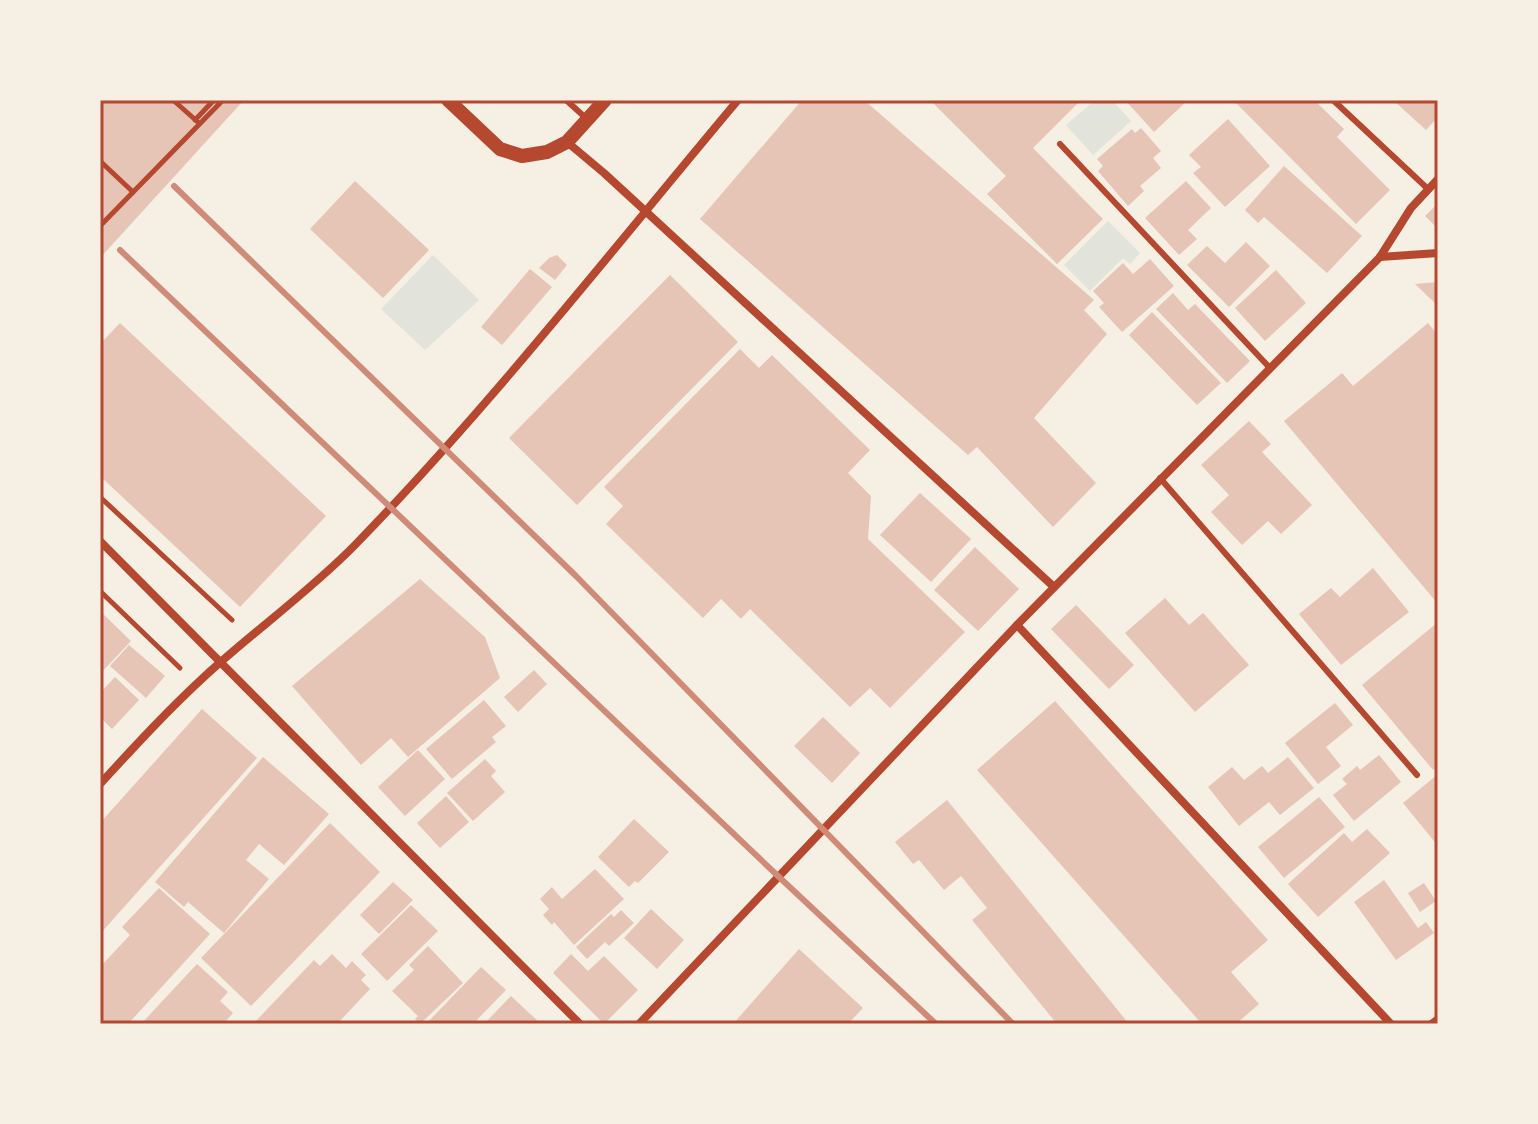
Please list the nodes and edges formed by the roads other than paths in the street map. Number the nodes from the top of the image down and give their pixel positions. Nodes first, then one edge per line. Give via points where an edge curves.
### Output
1 (448, 100) edge
2 (566, 100) edge
3 (605, 100) edge
4 (738, 100) edge
5 (1333, 100) edge
6 (587, 119) junction
7 (567, 142) junction
8 (1060, 144) dead end
9 (1438, 179) edge
10 (1428, 189) junction
11 (1438, 253) edge
12 (1380, 257) junction
13 (1269, 367) junction
14 (1160, 478) junction
15 (100, 541) edge
16 (1054, 587) junction
17 (1017, 625) junction
18 (1417, 775) dead end
19 (102, 782) edge
20 (1438, 1018) edge
21 (580, 1024) edge
22 (639, 1024) edge
23 (1391, 1024) edge
24 (1430, 1024) edge

1 - 7 street via 500,149 522,156
2 - 6 lane
3 - 6 street
4 - 19 street via 501,385 354,546 171,707
5 - 10 lane
6 - 7 street
7 - 16 street
8 - 13 lane
9 - 10 street
10 - 12 street
11 - 12 street
12 - 13 street
13 - 14 street
14 - 16 street
14 - 18 lane
15 - 21 street
16 - 17 street
17 - 22 street
17 - 23 street
20 - 24 lane

